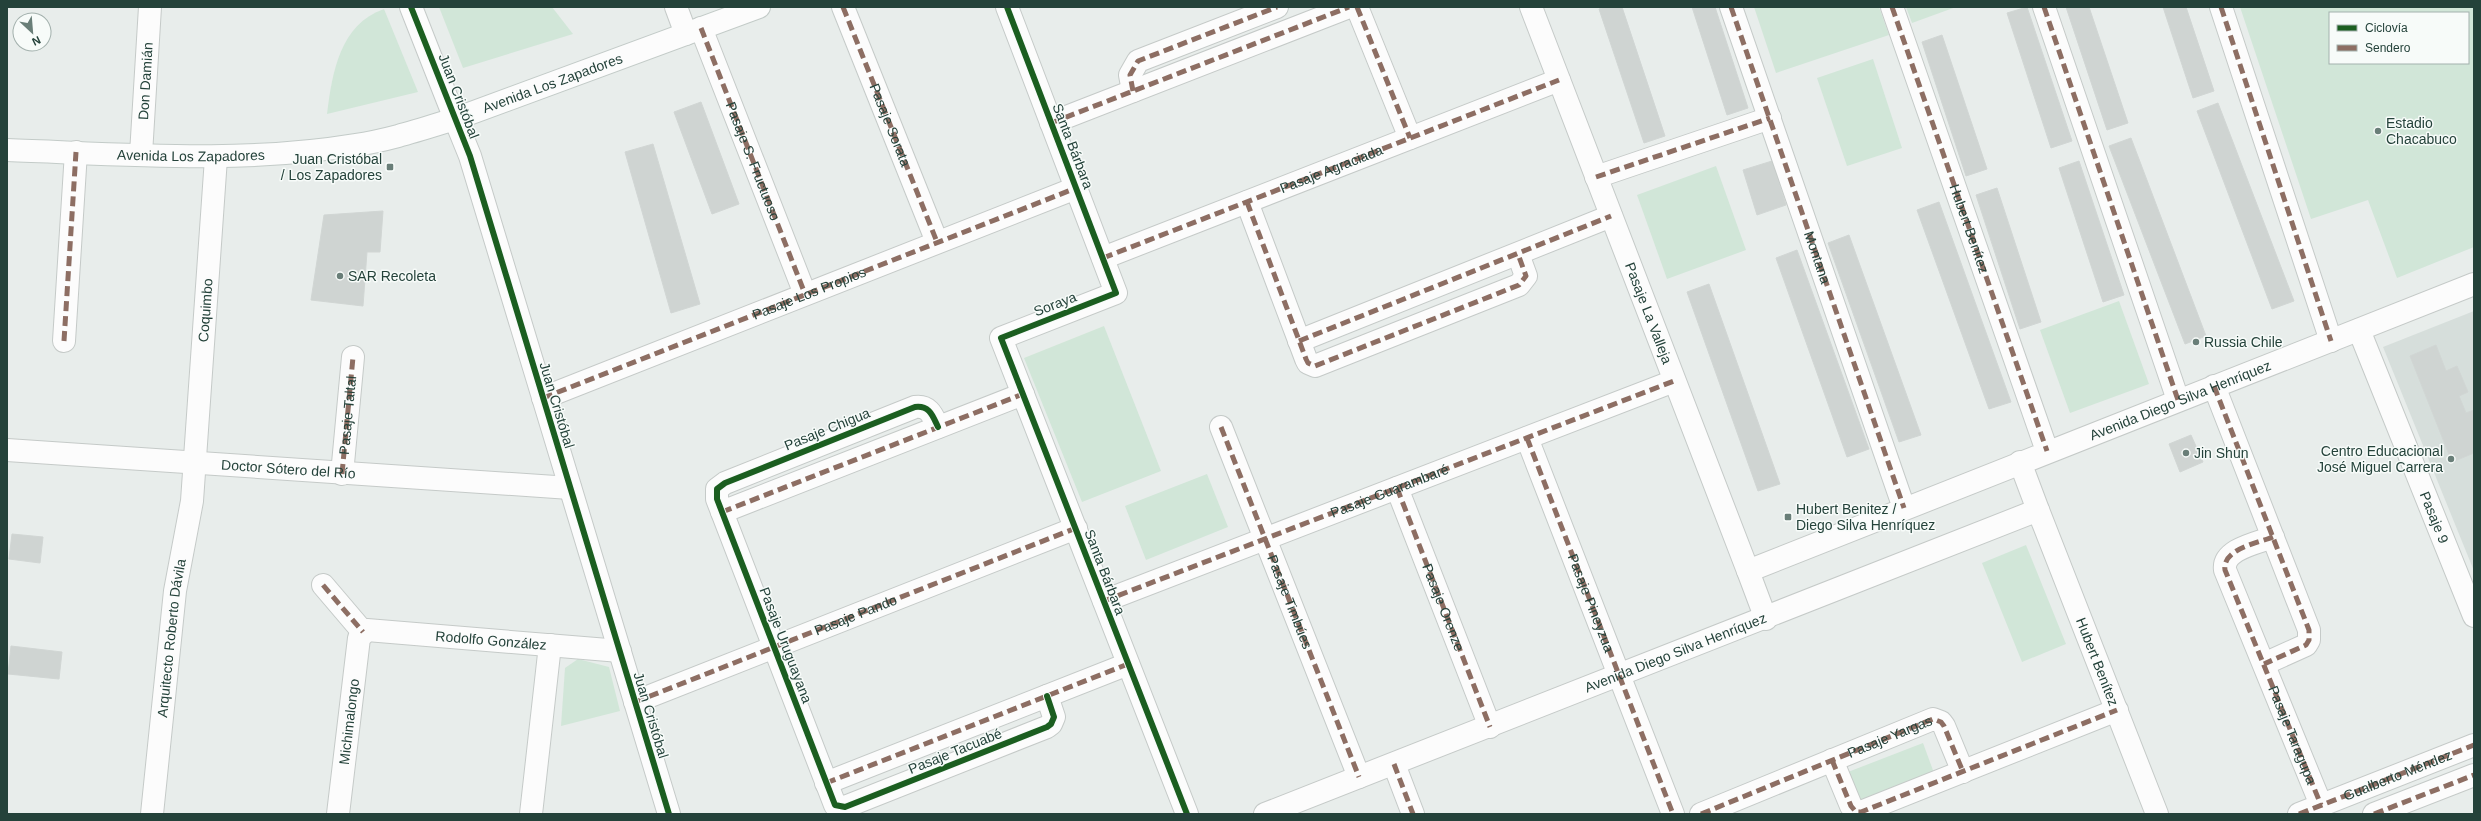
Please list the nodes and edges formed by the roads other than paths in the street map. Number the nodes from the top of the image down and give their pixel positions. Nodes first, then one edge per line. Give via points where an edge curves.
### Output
1 (150, 7) edge
2 (411, 7) edge
3 (676, 7) edge
4 (759, 7) edge
5 (843, 7) edge
6 (1006, 7) edge
7 (1277, 7) edge
8 (1349, 7) edge
9 (1357, 7) edge
10 (1531, 7) edge
11 (1731, 7) edge
12 (1892, 7) edge
13 (2044, 7) edge
14 (2220, 7) edge
15 (694, 31) junction
16 (1559, 80) junction
17 (1133, 91) junction
18 (1770, 118) junction
19 (455, 119) junction
20 (1051, 123) junction
21 (1410, 138) junction
22 (7, 150) edge
23 (76, 152) junction
24 (141, 154) junction
25 (216, 158) junction
26 (1596, 177) junction
27 (1076, 188) junction
28 (1247, 202) junction
29 (1611, 216) junction
30 (937, 242) junction
31 (1518, 254) junction
32 (1103, 258) junction
33 (2474, 284) edge
34 (1116, 293) joint
35 (805, 294) junction
36 (2359, 330) junction
37 (1001, 338) joint
38 (64, 341) dead end
39 (1299, 341) junction
40 (2331, 341) junction
41 (353, 357) dead end
42 (1674, 381) junction
43 (2214, 386) junction
44 (1023, 394) junction
45 (543, 398) junction
46 (2178, 400) junction
47 (938, 427) junction
48 (1221, 427) dead end
49 (1527, 438) junction
50 (7, 450) edge
51 (2047, 451) junction
52 (2020, 462) junction
53 (195, 464) junction
54 (342, 474) junction
55 (570, 488) junction
56 (1397, 488) junction
57 (717, 489) joint
58 (1904, 508) junction
59 (2038, 510) junction
60 (722, 512) junction
61 (1076, 528) junction
62 (2273, 537) junction
63 (1265, 539) junction
64 (1748, 571) junction
65 (323, 585) dead end
66 (1104, 601) junction
67 (2474, 616) edge
68 (1766, 619) junction
69 (363, 632) junction
70 (550, 645) junction
71 (774, 646) junction
72 (620, 652) junction
73 (1128, 664) junction
74 (2264, 664) junction
75 (1620, 676) junction
76 (1047, 696) junction
77 (635, 702) junction
78 (2116, 710) junction
79 (1490, 727) junction
80 (2474, 745) edge
81 (1832, 760) junction
82 (1394, 764) junction
83 (1963, 772) junction
84 (2474, 774) edge
85 (1359, 778) junction
86 (826, 783) junction
87 (2321, 805) junction
88 (839, 807) joint
89 (152, 814) edge
90 (338, 814) edge
91 (531, 814) edge
92 (669, 814) edge
93 (1187, 814) edge
94 (1265, 814) edge
95 (1413, 814) edge
96 (1673, 814) edge
97 (1701, 814) edge
98 (2157, 814) edge
99 (2299, 814) edge
100 (2374, 814) edge

1 - 24 street, Don Damián
2 - 19 street, Juan Cristóbal
3 - 15 street, Pasaje S. Fructuoso
4 - 15 street, Avenida Los Zapadores
5 - 30 street, Pasaje Sorata
6 - 20 street, Santa Bárbara
7 - 17 street via 1138,61 1130,75
8 - 17 street
9 - 21 street
10 - 16 street, Pasaje La Valleja
11 - 18 street, Montana
12 - 51 street, Hubert Benítez
13 - 46 street
14 - 40 street
15 - 19 street, Avenida Los Zapadores
15 - 35 street, Pasaje S. Fructuoso
16 - 21 street, Pasaje Agraciada
16 - 26 street, Pasaje La Valleja
17 - 20 street
18 - 26 street
18 - 58 street, Montana
19 - 25 street, Avenida Los Zapadores via 404,135 356,145 299,153
19 - 45 street, Juan Cristóbal via 470,156
20 - 27 street, Santa Bárbara
21 - 28 street, Pasaje Agraciada
22 - 23 street, Avenida Los Zapadores
23 - 24 street, Avenida Los Zapadores
23 - 38 street
24 - 25 street, Avenida Los Zapadores
25 - 53 street, Coquimbo
26 - 29 street, Pasaje La Valleja
27 - 30 street, Pasaje Los Propios
27 - 32 street, Santa Bárbara
28 - 32 street, Pasaje Agraciada
28 - 39 street
29 - 31 street
29 - 42 street, Pasaje La Valleja
30 - 35 street, Pasaje Los Propios
31 - 39 street
31 - 39 street via 1526,276 1519,285 1319,365 1312,366 1308,363
32 - 34 street, Santa Bárbara
33 - 36 street, Avenida Diego Silva Henríquez
34 - 37 street, Soraya
35 - 45 street, Pasaje Los Propios
36 - 40 street, Avenida Diego Silva Henríquez
36 - 67 street, Pasaje 9
37 - 44 street, Santa Bárbara
40 - 43 street, Avenida Diego Silva Henríquez
41 - 54 street, Pasaje Taltal
42 - 49 street, Pasaje Guarambaré
42 - 64 street, Pasaje La Valleja
43 - 46 street, Avenida Diego Silva Henríquez
43 - 62 street
44 - 47 street
44 - 61 street, Santa Bárbara
45 - 55 street, Juan Cristóbal
46 - 51 street, Avenida Diego Silva Henríquez
47 - 57 street, Pasaje Chigua via 929,410 925,407 915,407 726,483
47 - 60 street
48 - 63 street, Pasaje Timbúes
49 - 56 street, Pasaje Guarambaré
49 - 75 street, Pasaje Pineyzua
50 - 53 street, Doctor Sótero del Río
51 - 52 street, Avenida Diego Silva Henríquez
52 - 58 street, Avenida Diego Silva Henríquez
52 - 59 street
53 - 54 street, Doctor Sótero del Río
53 - 89 street, Arquitecto Roberto Dávila via 192,501 175,591
54 - 55 street, Doctor Sótero del Río
55 - 72 street, Juan Cristóbal
56 - 63 street, Pasaje Guarambaré
56 - 79 street, Pasaje Orenze
57 - 60 street, Pasaje Uruguayana via 717,499
58 - 64 street, Avenida Diego Silva Henríquez
59 - 68 street, Avenida Diego Silva Henríquez
59 - 78 street, Hubert Benítez
60 - 71 street, Pasaje Uruguayana
61 - 66 street, Santa Bárbara
61 - 71 street, Pasaje Pando
62 - 74 street via 2310,635 2306,645 2301,649
62 - 74 street, Pasaje Taragupa via 2232,553 2224,565
63 - 66 street, Pasaje Guarambaré
63 - 85 street, Pasaje Timbúes
64 - 68 street, Pasaje La Valleja
65 - 69 street
66 - 73 street, Santa Bárbara
68 - 75 street, Avenida Diego Silva Henríquez
69 - 70 street, Rodolfo González via 375,629
69 - 90 street, Michimalongo via 358,642
70 - 72 street, Rodolfo González
70 - 91 street
71 - 77 street, Pasaje Pando
71 - 86 street, Pasaje Uruguayana
72 - 77 street, Juan Cristóbal
73 - 76 street, Pasaje Tacuabé
73 - 93 street, Santa Bárbara
74 - 87 street, Pasaje Taragupa
75 - 79 street, Avenida Diego Silva Henríquez
75 - 96 street, Pasaje Pineyzua
76 - 86 street, Pasaje Tacuabé
76 - 88 street, Pasaje Tacuabé via 1054,717 1047,727 845,807
77 - 92 street, Juan Cristóbal
78 - 83 street, Pasaje Yargas
78 - 98 street, Hubert Benítez
79 - 82 street, Avenida Diego Silva Henríquez
80 - 87 street, Gualberto Méndez
81 - 83 street, Pasaje Yargas via 1851,806 1856,812
81 - 83 street, Pasaje Yargas via 1929,719 1937,719 1944,726
81 - 97 street, Pasaje Yargas
82 - 85 street, Avenida Diego Silva Henríquez
82 - 95 street
84 - 100 street, Gualberto Méndez
85 - 94 street, Avenida Diego Silva Henríquez
86 - 88 street, Pasaje Uruguayana via 835,805
87 - 99 street, Gualberto Méndez

